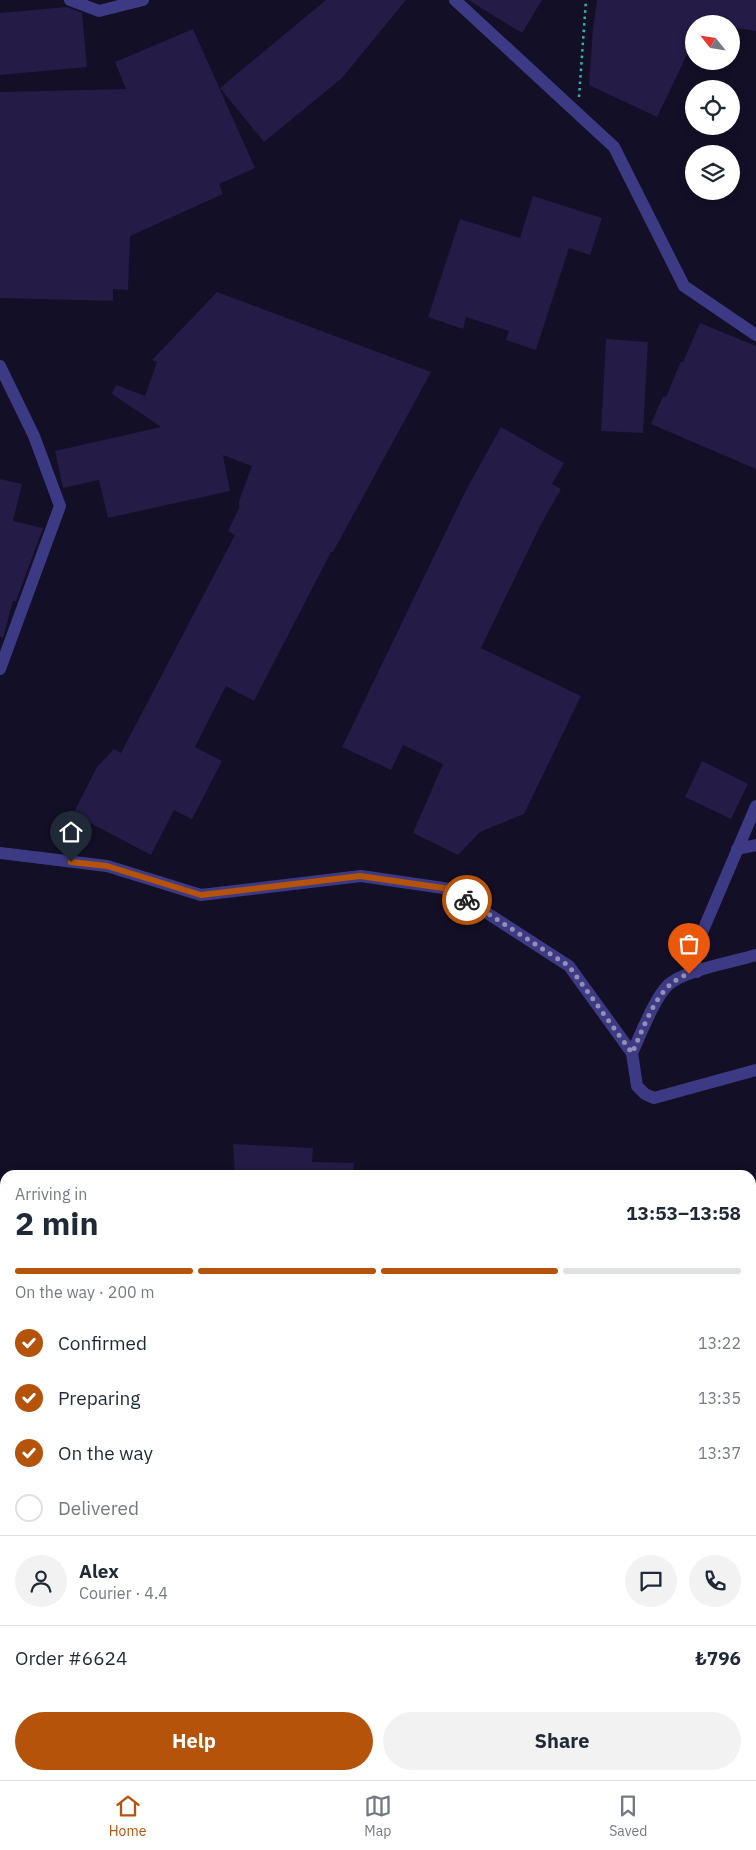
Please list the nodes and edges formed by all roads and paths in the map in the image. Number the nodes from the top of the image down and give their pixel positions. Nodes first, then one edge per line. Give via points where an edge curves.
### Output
1 (70, 0) edge
2 (143, 0) edge
3 (455, 0) edge
4 (586, 0) edge
5 (578, 113) junction
6 (756, 335) edge
7 (0, 366) edge
8 (0, 669) edge
9 (756, 806) edge
10 (756, 845) edge
11 (737, 848) junction
12 (0, 852) edge
13 (756, 956) edge
14 (697, 972) junction
15 (632, 1053) junction
16 (756, 1070) edge

1 - 2 street via 99,10
3 - 5 street
4 - 5 path
5 - 6 street via 614,147 684,286
7 - 8 street via 34,436 60,506
9 - 11 street
10 - 11 street
11 - 14 street via 698,942
12 - 15 street via 107,866 201,895 360,876 450,889 569,966
13 - 14 street
14 - 15 street via 676,979 664,989
15 - 16 street via 637,1086 654,1098

